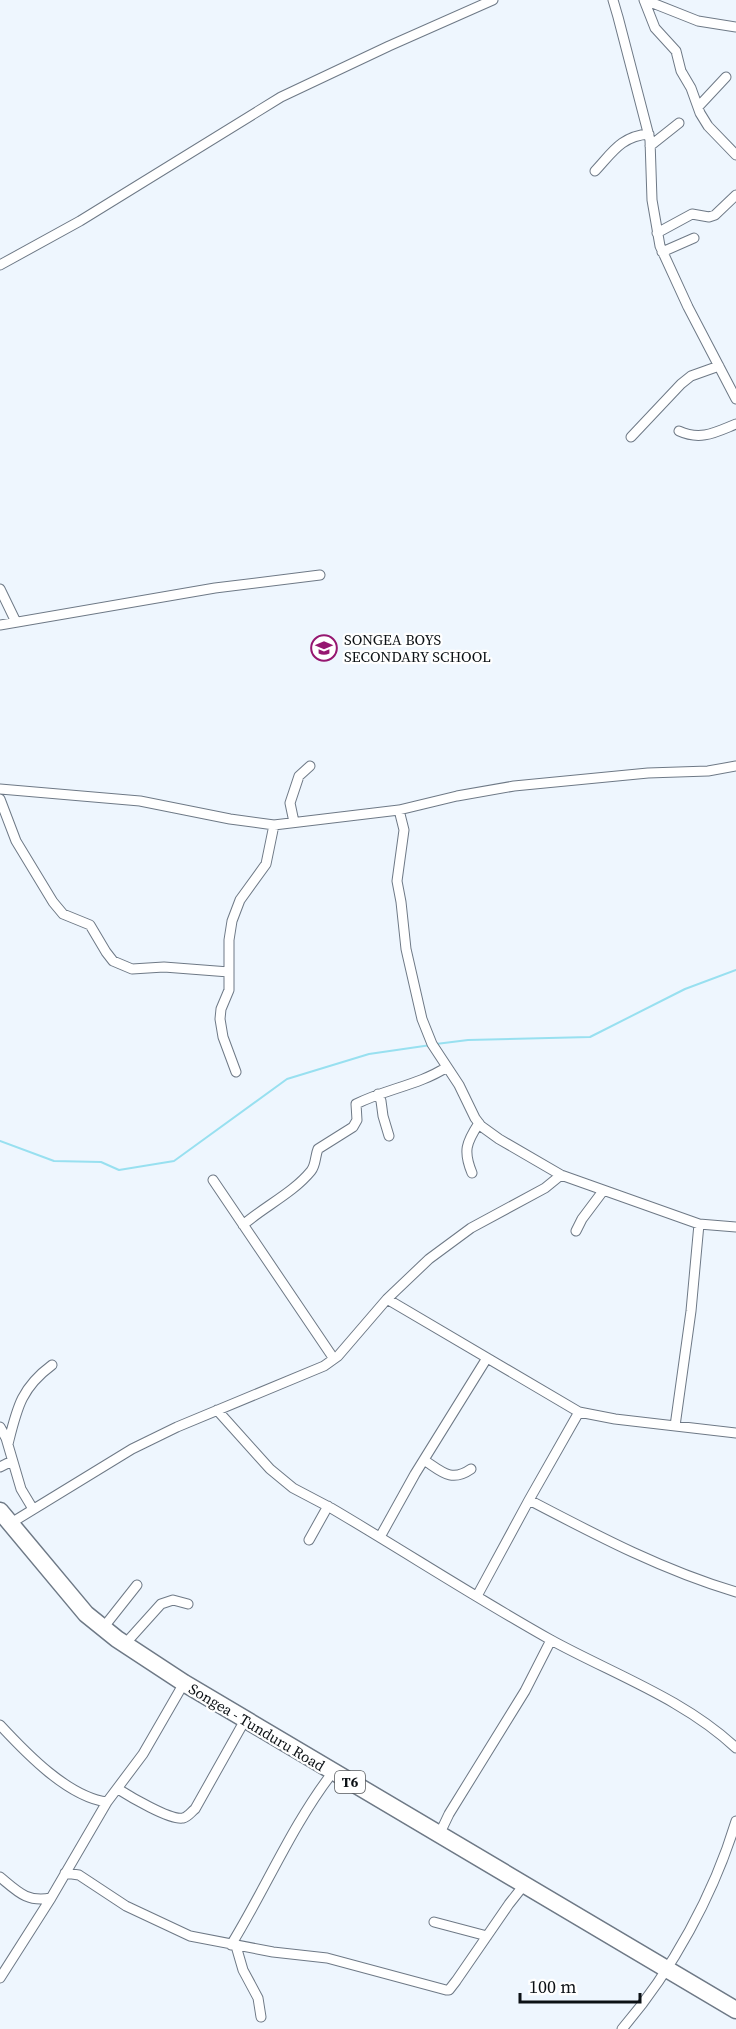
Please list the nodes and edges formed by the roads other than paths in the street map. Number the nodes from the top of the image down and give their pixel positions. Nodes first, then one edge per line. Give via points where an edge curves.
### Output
1 (493, 0) edge
2 (612, 0) edge
3 (645, 0) edge
4 (736, 27) edge
5 (726, 76) dead end
6 (698, 107) junction
7 (679, 123) dead end
8 (648, 134) junction
9 (650, 146) junction
10 (736, 155) edge
11 (595, 171) dead end
12 (736, 195) edge
13 (657, 233) junction
14 (694, 238) dead end
15 (662, 252) junction
16 (0, 265) edge
17 (719, 366) junction
18 (736, 399) edge
19 (736, 424) edge
20 (679, 431) dead end
21 (631, 437) dead end
22 (320, 574) dead end
23 (0, 589) edge
24 (16, 622) junction
25 (0, 626) edge
26 (310, 766) dead end
27 (736, 766) edge
28 (0, 789) edge
29 (0, 799) edge
30 (399, 810) junction
31 (294, 822) junction
32 (274, 825) junction
33 (229, 972) junction
34 (447, 1067) junction
35 (236, 1072) dead end
36 (378, 1094) junction
37 (479, 1123) junction
38 (389, 1136) dead end
39 (472, 1173) dead end
40 (561, 1174) junction
41 (213, 1180) dead end
42 (603, 1191) junction
43 (699, 1224) junction
44 (243, 1225) junction
45 (736, 1227) edge
46 (576, 1231) dead end
47 (387, 1299) junction
48 (487, 1358) junction
49 (334, 1359) junction
50 (52, 1365) dead end
51 (217, 1410) junction
52 (579, 1412) junction
53 (675, 1426) junction
54 (0, 1427) edge
55 (736, 1433) edge
56 (8, 1444) junction
57 (424, 1460) junction
58 (12, 1461) junction
59 (0, 1467) edge
60 (471, 1469) dead end
61 (529, 1500) junction
62 (328, 1506) junction
63 (33, 1509) junction
64 (6, 1517) edge
65 (380, 1537) junction
66 (309, 1539) dead end
67 (137, 1585) dead end
68 (736, 1592) edge
69 (477, 1596) junction
70 (188, 1604) dead end
71 (103, 1628) junction
72 (551, 1640) junction
73 (125, 1644) junction
74 (184, 1683) junction
75 (245, 1720) junction
76 (0, 1725) edge
77 (736, 1748) edge
78 (333, 1772) junction
79 (118, 1788) junction
80 (107, 1802) junction
81 (736, 1821) edge
82 (439, 1835) junction
83 (65, 1873) junction
84 (0, 1877) edge
85 (524, 1885) junction
86 (51, 1899) junction
87 (434, 1922) dead end
88 (487, 1936) junction
89 (233, 1945) junction
90 (667, 1969) junction
91 (0, 1978) edge
92 (736, 2010) edge
93 (261, 2017) dead end
94 (622, 2029) edge

1 - 16 street via 281,97 80,221
2 - 8 street
3 - 4 street via 698,21
3 - 6 street via 655,28 676,51
5 - 6 street
6 - 10 street via 708,126
7 - 9 street
8 - 9 street
8 - 11 street via 620,144
9 - 13 street
12 - 13 street via 709,218 692,214
13 - 15 street
14 - 15 street
15 - 17 street
17 - 18 street
17 - 21 street via 681,384
19 - 20 street via 699,437
22 - 24 street
23 - 24 street
24 - 25 street
26 - 31 street via 299,776 290,803
27 - 30 street via 514,786
28 - 32 street via 140,801
29 - 33 street via 16,841 53,902 63,914 90,925 113,961 132,969
30 - 31 street
30 - 34 street via 404,830 397,878 406,949 422,1019
31 - 32 street
32 - 33 street via 266,864 240,900 232,921
33 - 35 street via 229,990 220,1019
34 - 36 street
34 - 37 street
36 - 38 street
36 - 44 street via 357,1104 353,1127 318,1149 311,1170
37 - 39 street via 467,1146
37 - 40 street via 499,1139
40 - 42 street
40 - 47 street via 545,1188 471,1228 429,1259
41 - 44 street
42 - 43 street
42 - 46 street
43 - 45 street
43 - 53 street
44 - 49 street
47 - 48 street
47 - 49 street
48 - 52 street
48 - 57 street
49 - 51 street
50 - 56 street via 29,1386 15,1412
51 - 62 street via 270,1469 293,1488
51 - 63 street via 132,1449
52 - 53 street
52 - 61 street
53 - 55 street
54 - 56 street
56 - 58 street
57 - 60 street via 451,1475
57 - 65 street
58 - 59 street
58 - 63 street
61 - 68 street via 663,1567
61 - 69 street
62 - 65 street
62 - 66 street
63 - 64 street
64 - 71 highway, Songea - Tunduru Road / T6
65 - 69 street
67 - 71 street
69 - 72 street
70 - 73 street via 173,1600 161,1604
71 - 73 highway, Songea - Tunduru Road / T6
72 - 77 street via 680,1706
72 - 82 street
73 - 74 highway, Songea - Tunduru Road / T6
74 - 75 highway, Songea - Tunduru Road / T6
74 - 79 street via 143,1754
75 - 78 highway, Songea - Tunduru Road / T6
75 - 79 street via 195,1809 186,1817 168,1815
76 - 80 street via 48,1771 86,1796
78 - 82 highway, Songea - Tunduru Road / T6
78 - 89 street via 270,1873
79 - 80 street
80 - 83 street
81 - 90 street via 722,1865
82 - 85 highway, Songea - Tunduru Road / T6
83 - 86 street
83 - 89 street via 79,1875 165,1926
84 - 86 street via 31,1899
85 - 88 street
85 - 90 highway, Songea - Tunduru Road / T6
86 - 91 street
87 - 88 street
88 - 89 street via 446,1990 327,1958
89 - 93 street via 258,1998
90 - 92 highway, Songea - Tunduru Road / T6
90 - 94 street

